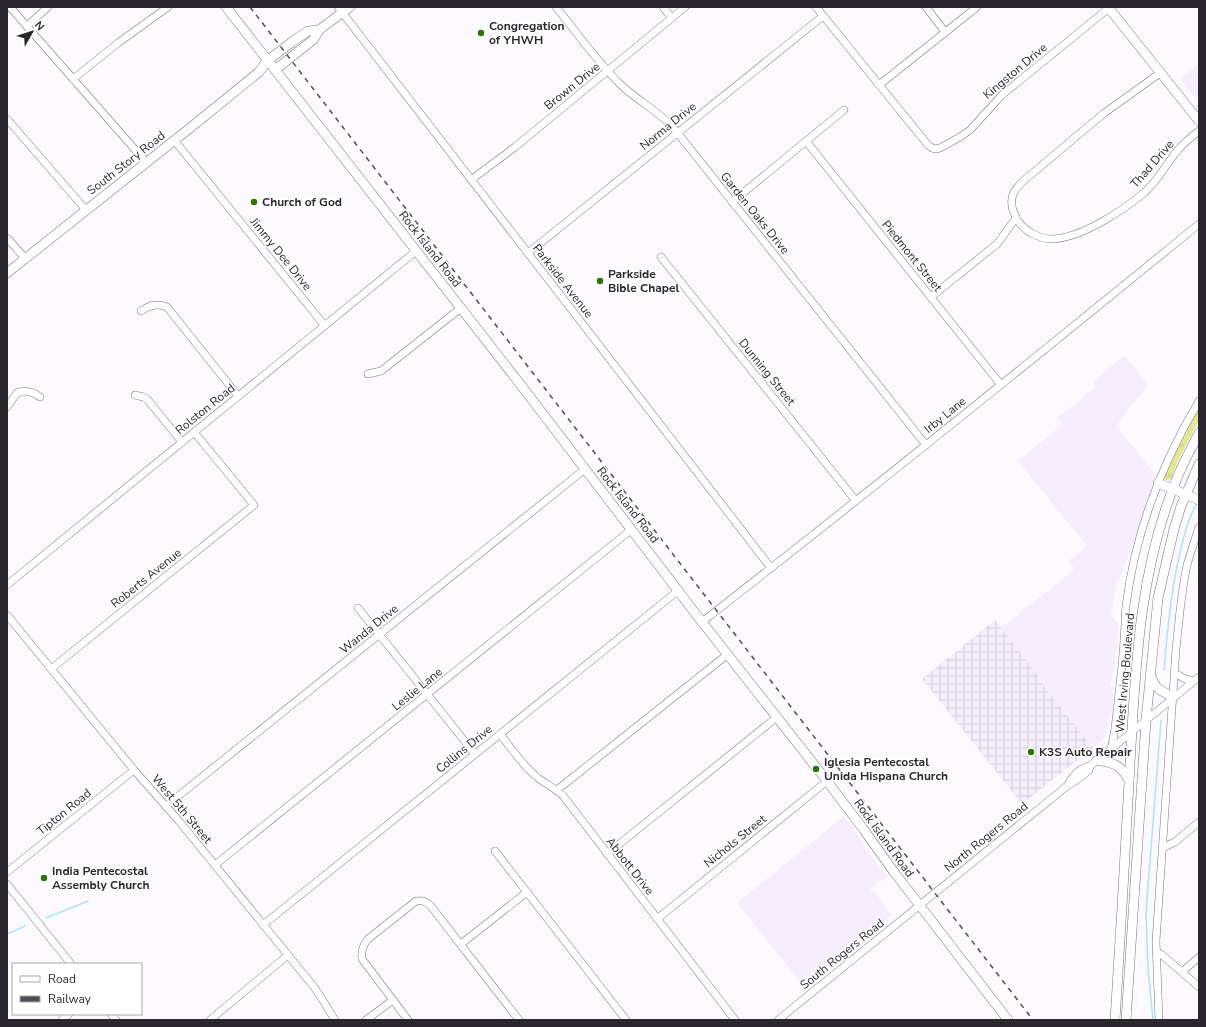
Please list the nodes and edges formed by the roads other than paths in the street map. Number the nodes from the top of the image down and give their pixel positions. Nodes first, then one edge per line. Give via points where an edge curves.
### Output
1 (10, 7) edge
2 (48, 7) edge
3 (168, 7) edge
4 (226, 7) edge
5 (350, 7) edge
6 (556, 7) edge
7 (662, 7) edge
8 (685, 7) edge
9 (816, 7) edge
10 (926, 7) edge
11 (977, 7) edge
12 (1109, 8) edge
13 (340, 10) edge
14 (823, 16) junction
15 (672, 18) junction
16 (27, 26) junction
17 (319, 30) junction
18 (946, 32) junction
19 (267, 61) junction
20 (275, 70) junction
21 (607, 71) junction
22 (259, 72) junction
23 (1160, 73) junction
24 (73, 79) junction
25 (879, 85) junction
26 (844, 110) dead end
27 (7, 120) edge
28 (1199, 121) edge
29 (1199, 130) edge
30 (677, 133) junction
31 (174, 140) junction
32 (806, 141) junction
33 (146, 162) junction
34 (471, 180) junction
35 (732, 202) junction
36 (86, 210) junction
37 (1016, 218) junction
38 (1199, 224) edge
39 (7, 238) edge
40 (416, 251) junction
41 (528, 253) junction
42 (661, 257) dead end
43 (25, 258) junction
44 (7, 272) edge
45 (931, 297) junction
46 (461, 308) junction
47 (141, 311) dead end
48 (325, 326) junction
49 (368, 374) dead end
50 (1001, 385) junction
51 (135, 395) dead end
52 (238, 396) junction
53 (40, 397) dead end
54 (1199, 401) edge
55 (7, 407) edge
56 (194, 432) junction
57 (1199, 433) edge
58 (182, 442) junction
59 (926, 445) junction
60 (1199, 464) edge
61 (585, 469) junction
62 (1158, 484) junction
63 (1173, 489) junction
64 (1186, 495) junction
65 (1199, 500) edge
66 (856, 501) junction
67 (1199, 527) edge
68 (632, 529) junction
69 (771, 568) junction
70 (7, 585) edge
71 (679, 590) junction
72 (358, 608) dead end
73 (8, 617) edge
74 (702, 622) junction
75 (380, 635) junction
76 (728, 654) junction
77 (51, 668) junction
78 (1175, 673) junction
79 (1151, 676) junction
80 (1196, 679) edge
81 (427, 694) junction
82 (1173, 697) junction
83 (777, 717) junction
84 (1146, 720) junction
85 (1132, 731) junction
86 (500, 734) junction
87 (1111, 749) junction
88 (475, 754) junction
89 (1093, 763) junction
90 (134, 770) junction
91 (1130, 780) junction
92 (827, 781) junction
93 (557, 790) junction
94 (166, 806) junction
95 (1199, 822) edge
96 (1162, 848) junction
97 (495, 851) dead end
98 (607, 854) junction
99 (215, 866) junction
100 (7, 872) edge
101 (7, 884) edge
102 (527, 892) junction
103 (920, 905) junction
104 (657, 919) junction
105 (263, 925) junction
106 (460, 944) junction
107 (1157, 952) junction
108 (288, 956) junction
109 (1199, 957) edge
110 (70, 963) edge
111 (1182, 972) junction
112 (1199, 987) edge
113 (393, 1000) junction
114 (219, 1017) edge
115 (210, 1020) edge
116 (335, 1020) edge
117 (366, 1020) edge
118 (408, 1020) edge
119 (519, 1020) edge
120 (626, 1020) edge
121 (735, 1020) edge
122 (778, 1020) edge
123 (1008, 1020) edge
124 (1115, 1020) edge
125 (1126, 1020) edge
126 (1159, 1020) edge

1 - 16 street
2 - 16 street
3 - 24 street
4 - 19 main road, Rock Island Road
5 - 13 main road
6 - 21 street, Garden Oaks Drive
7 - 15 street
8 - 15 street, Brown Drive
9 - 14 street
10 - 18 street
11 - 18 street
12 - 23 main road
12 - 25 street, Kingston Drive via 1002,95 970,130 940,148 928,145
13 - 17 main road
13 - 34 street, Parkside Avenue
14 - 25 street
14 - 30 street, Norma Drive
15 - 21 street, Brown Drive
16 - 24 street
17 - 19 main road, South Story Road via 308,31
17 - 20 main road via 314,39
18 - 25 street
19 - 20 main road, Rock Island Road
19 - 22 main road, South Story Road
20 - 22 main road
20 - 40 main road, Rock Island Road
21 - 30 street, Garden Oaks Drive via 662,116
21 - 34 street, Brown Drive
22 - 31 main road, South Story Road
23 - 28 main road
23 - 37 street via 1104,114 1019,185 1012,197 1012,209
24 - 33 street
26 - 32 street
27 - 36 street
29 - 37 street, Thad Drive via 1178,151 1145,192 1122,210 1092,227 1065,237 1050,239 1026,230
30 - 35 street, Garden Oaks Drive
30 - 41 street, Norma Drive
31 - 33 main road, South Story Road
31 - 48 street, Jimmy Dee Drive
32 - 35 street
32 - 45 street, Piedmont Street
33 - 36 main road, South Story Road
34 - 41 street, Parkside Avenue
35 - 59 street, Garden Oaks Drive
36 - 43 main road, South Story Road
37 - 45 street via 997,244
38 - 50 street, Irby Lane
39 - 43 street
40 - 46 main road, Rock Island Road
40 - 48 street, Rolston Road
41 - 69 street, Parkside Avenue
42 - 66 street, Dunning Street
43 - 44 main road, South Story Road
45 - 50 street, Piedmont Street
46 - 49 street via 381,371
46 - 61 main road, Rock Island Road
47 - 52 street via 156,304 167,307
48 - 52 street, Rolston Road
50 - 59 street, Irby Lane
51 - 58 street via 147,399
52 - 56 street, Rolston Road
53 - 55 street via 29,391 22,391
54 - 62 street, West Irving Boulevard
56 - 58 street, Rolston Road
56 - 77 street, Roberts Avenue via 254,505
57 - 63 main road, West Irving Boulevard
58 - 70 street, Rolston Road
59 - 66 street, Irby Lane
60 - 64 main road, West Irving Boulevard
61 - 68 main road, Rock Island Road
61 - 75 street, Wanda Drive
62 - 63 main road
62 - 87 street, West Irving Boulevard via 1142,531 1130,581
63 - 64 main road
63 - 85 main road, West Irving Boulevard via 1162,522 1141,619
64 - 65 main road
64 - 79 main road, West Irving Boulevard via 1174,529 1158,598
66 - 69 street, Irby Lane
67 - 78 street via 1184,584
68 - 71 main road, Rock Island Road
68 - 81 street, Leslie Lane
69 - 74 street, Irby Lane
71 - 74 main road, Rock Island Road
71 - 86 street, Collins Drive
72 - 75 street
73 - 77 street, West 5th Street
74 - 76 main road, Rock Island Road
75 - 81 street
75 - 94 street, Wanda Drive
76 - 83 main road, Rock Island Road
76 - 93 street
77 - 90 street, West 5th Street
78 - 80 street via 1185,679
78 - 82 street
79 - 82 main road via 1153,684 1158,689
79 - 84 main road, West Irving Boulevard
80 - 82 street, North Rogers Road
81 - 88 street
81 - 99 street, Leslie Lane
82 - 84 street, North Rogers Road
82 - 96 street
83 - 92 main road, Rock Island Road
83 - 98 street
84 - 85 street, North Rogers Road
84 - 125 main road, West Irving Boulevard
85 - 87 street, North Rogers Road
85 - 91 main road, West Irving Boulevard
86 - 88 street, Collins Drive
86 - 93 street, Abbott Drive via 524,765
87 - 89 street, North Rogers Road
88 - 105 street, Collins Drive
89 - 91 main road via 1115,764 1123,769
89 - 103 street, North Rogers Road via 1076,773 1067,786
90 - 94 street, West 5th Street
90 - 100 street, Tipton Road
91 - 124 main road, West Irving Boulevard
92 - 103 main road, Rock Island Road
92 - 104 street, Nichols Street
93 - 98 street, Abbott Drive
94 - 99 street, West 5th Street
95 - 96 street via 1175,842
96 - 107 street
97 - 102 street
98 - 104 street, Abbott Drive
99 - 105 street, West 5th Street
101 - 110 street
102 - 106 street
102 - 120 street
103 - 122 street, South Rogers Road
103 - 123 main road, Rock Island Road
104 - 121 street, Abbott Drive
105 - 108 street, West 5th Street
106 - 113 street via 430,905 422,900 416,901 368,939 363,948 362,959
106 - 119 street
107 - 111 street
107 - 126 street
108 - 114 street
108 - 116 street, West 5th Street
109 - 111 street
111 - 112 street
113 - 117 street
113 - 118 street
114 - 115 street

